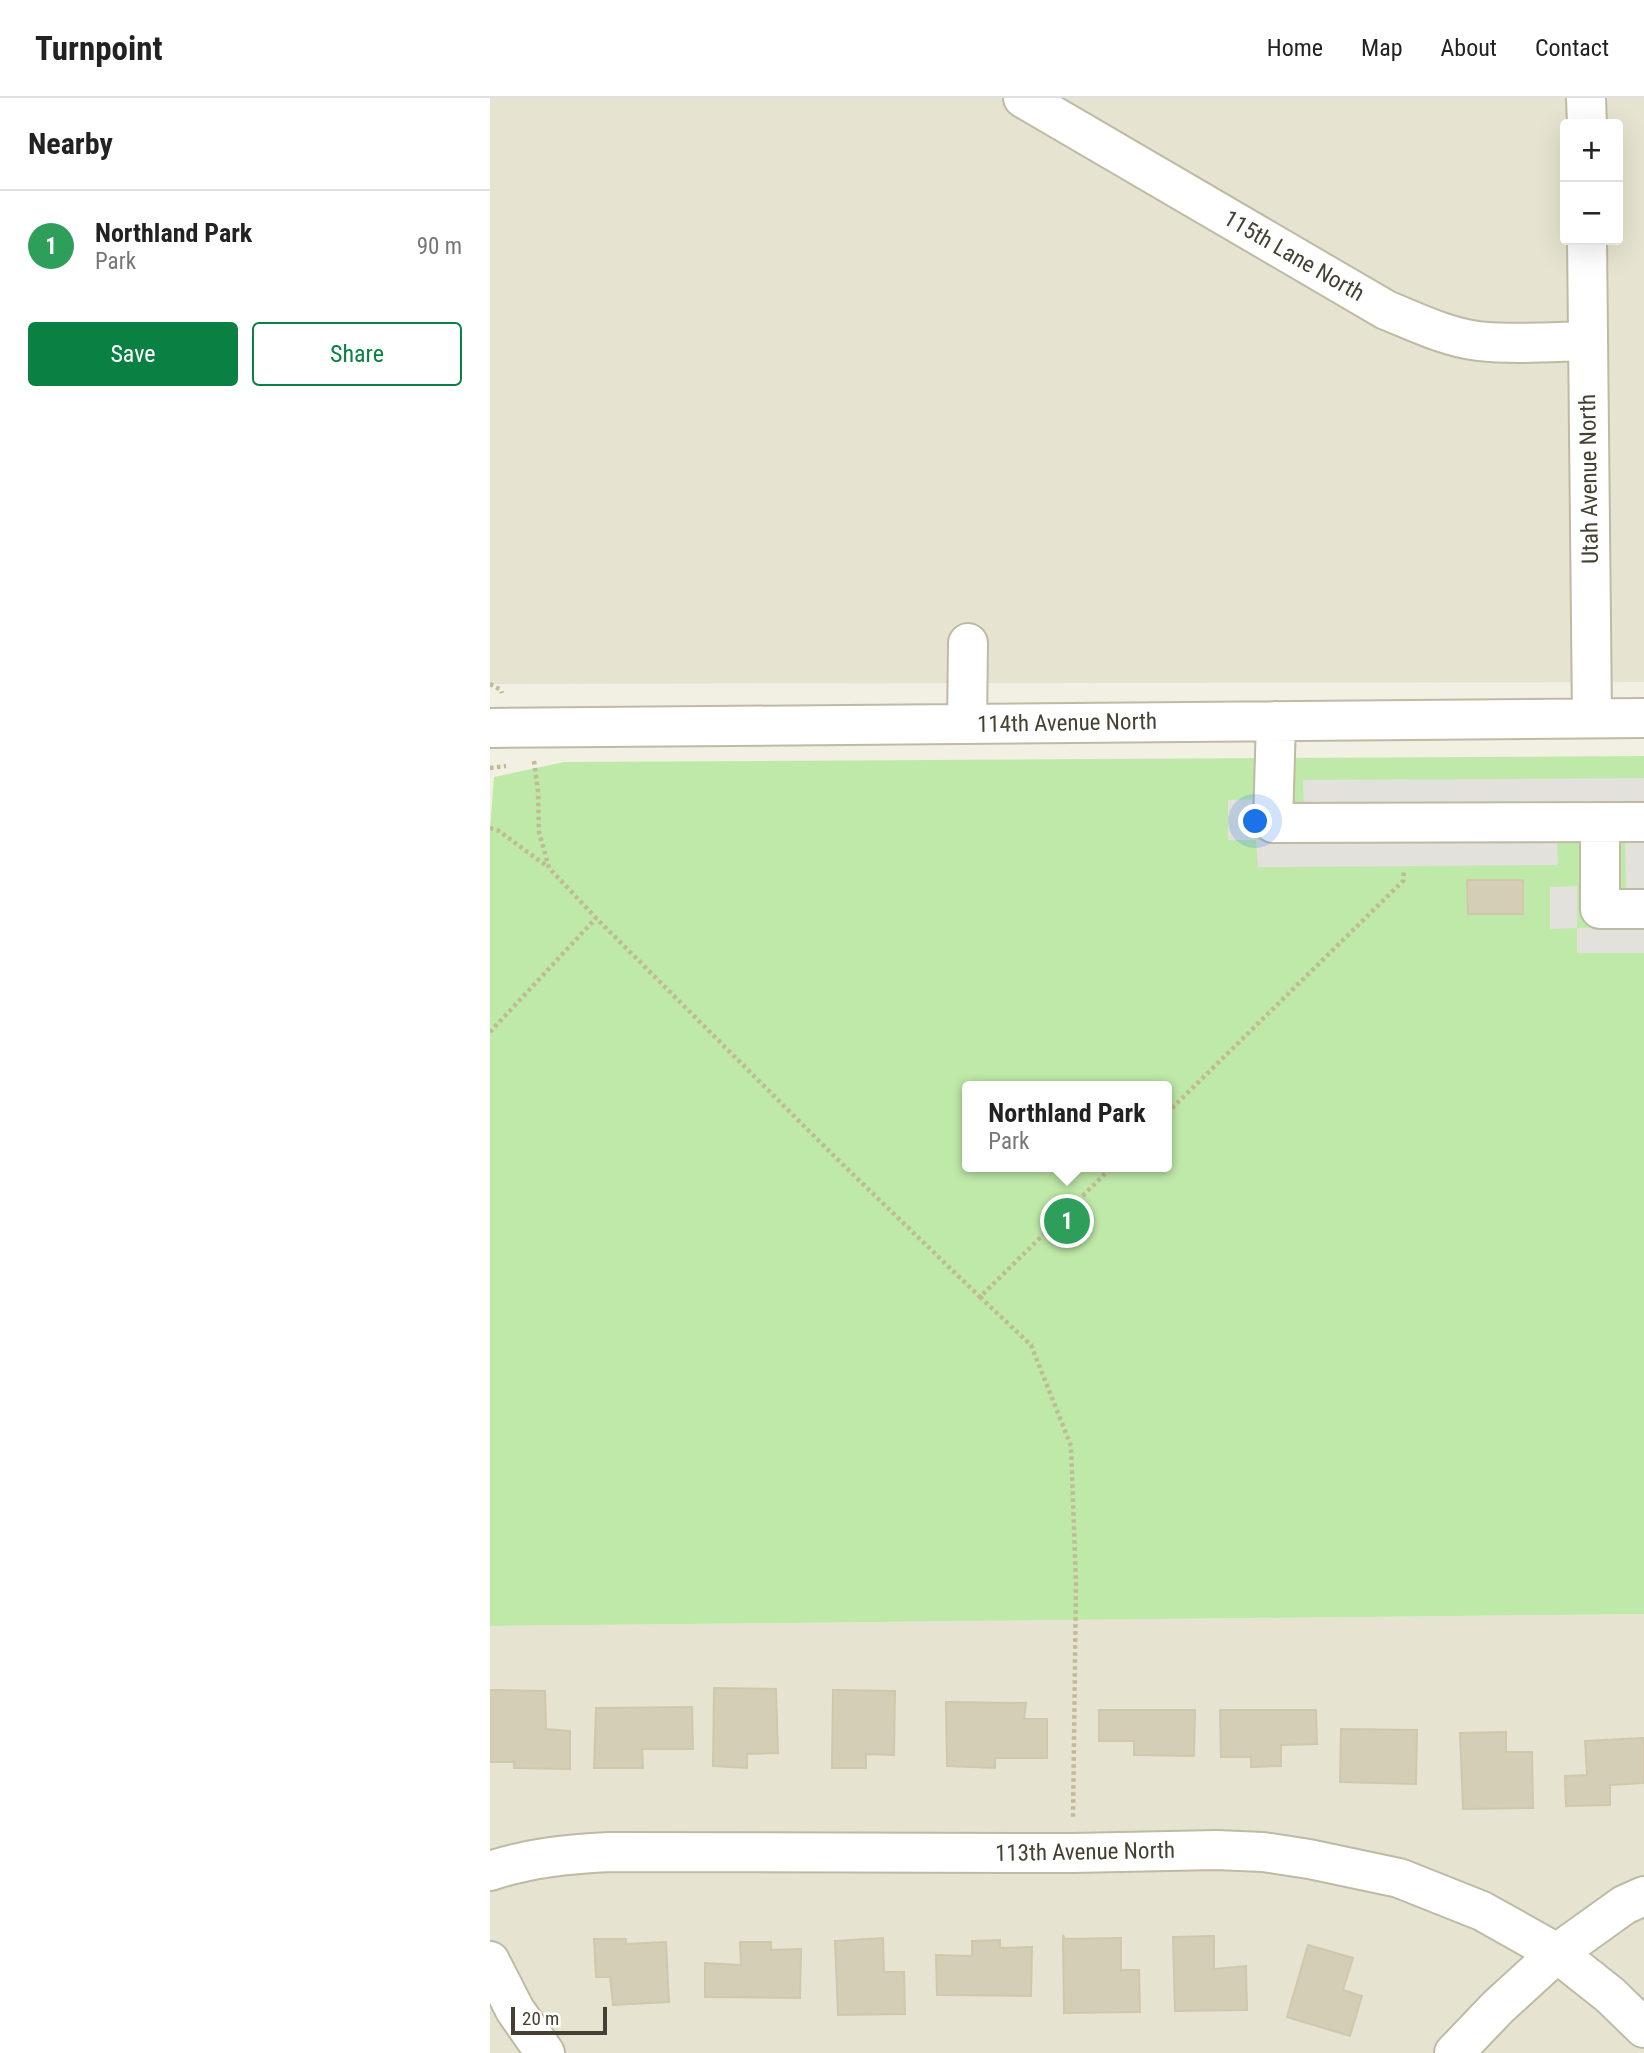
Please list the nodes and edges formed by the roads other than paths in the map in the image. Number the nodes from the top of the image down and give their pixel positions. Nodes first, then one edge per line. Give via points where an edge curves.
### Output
1 (1023, 98) edge
2 (1587, 98) edge
3 (1587, 119) edge
4 (1587, 245) edge
5 (1587, 341) junction
6 (968, 643) dead end
7 (1644, 718) edge
8 (1592, 719) junction
9 (1276, 721) junction
10 (967, 724) junction
11 (490, 728) edge
12 (1600, 822) junction
13 (1644, 822) edge
14 (1644, 909) edge
15 (490, 1871) edge
16 (1644, 1896) edge
17 (1557, 1953) junction
18 (490, 1961) edge
19 (1644, 2028) edge
20 (545, 2053) edge
21 (1454, 2053) edge

1 - 5 street, 115th Lane North via 1386,310 1477,341
2 - 3 street
4 - 5 street, Utah Avenue North
5 - 8 street, Utah Avenue North
6 - 10 street
7 - 8 street, 114th Avenue North
8 - 9 street, 114th Avenue North
9 - 10 street, 114th Avenue North
9 - 12 street via 1273,823
10 - 11 street, 114th Avenue North
12 - 13 street
12 - 14 street via 1600,909
15 - 17 street, 113th Avenue North via 559,1855 609,1852 1263,1852 1399,1878 1482,1911
16 - 17 street
17 - 19 street
17 - 21 street
18 - 20 street via 515,2010

